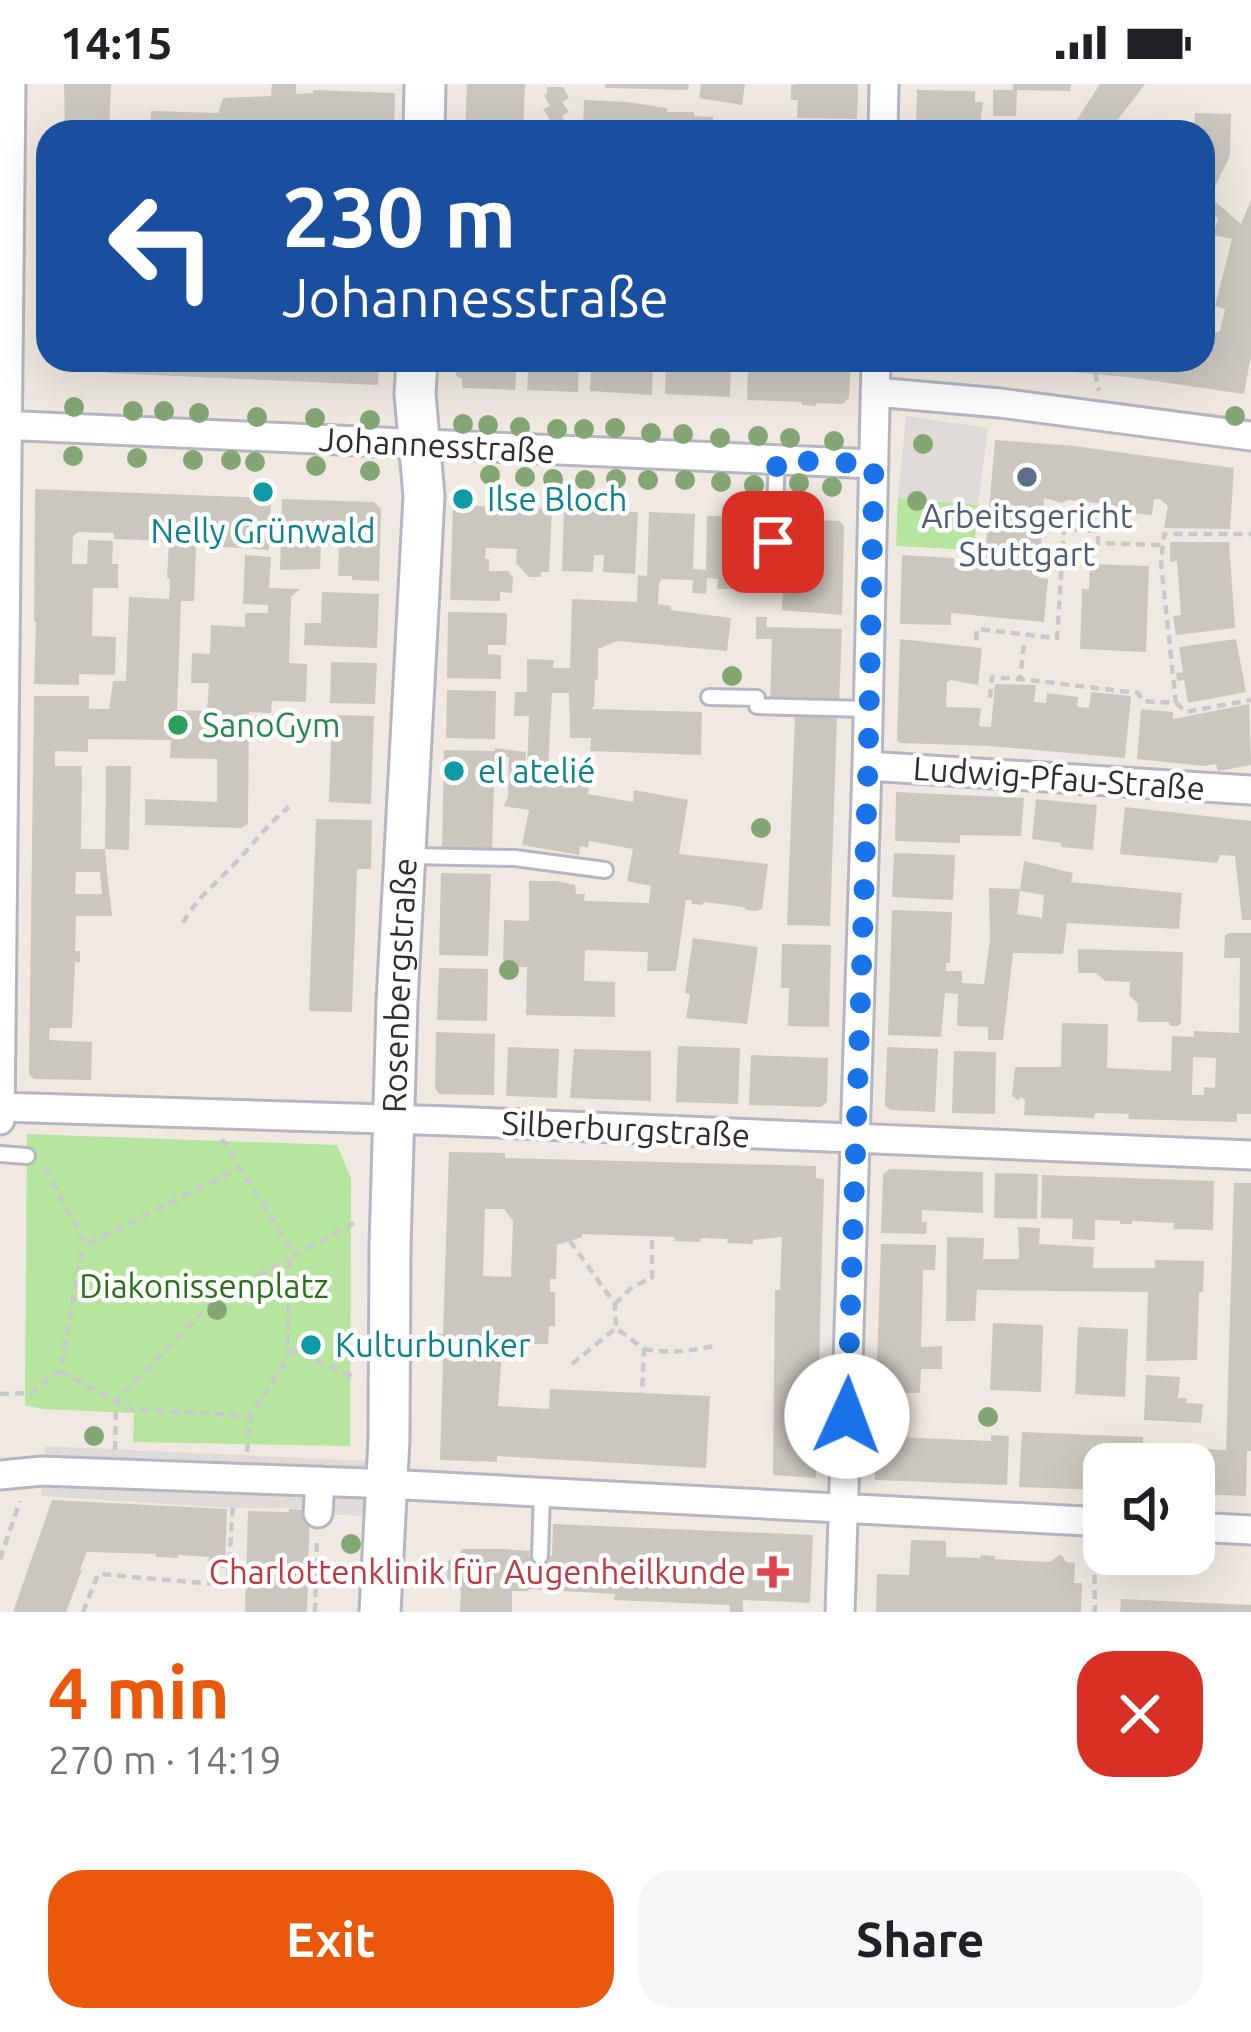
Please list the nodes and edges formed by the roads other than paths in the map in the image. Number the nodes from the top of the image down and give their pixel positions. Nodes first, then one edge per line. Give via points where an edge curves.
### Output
1 (11, 84) edge
2 (425, 84) edge
3 (884, 84) edge
4 (424, 120) edge
5 (883, 120) edge
6 (417, 372) edge
7 (876, 372) edge
8 (875, 392) junction
9 (3, 425) edge
10 (1251, 436) edge
11 (419, 446) junction
12 (777, 460) junction
13 (874, 464) junction
14 (772, 577) dead end
15 (709, 697) dead end
16 (868, 710) junction
17 (868, 766) junction
18 (1251, 790) edge
19 (404, 856) junction
20 (605, 870) dead end
21 (0, 1107) edge
22 (394, 1120) junction
23 (0, 1124) edge
24 (855, 1140) junction
25 (0, 1154) edge
26 (1251, 1155) edge
27 (27, 1156) dead end
28 (13, 1473) edge
29 (320, 1480) junction
30 (375, 1484) junction
31 (542, 1492) junction
32 (844, 1508) junction
33 (318, 1519) road end
34 (1083, 1521) edge
35 (1215, 1528) edge
36 (1251, 1529) edge
37 (540, 1556) dead end
38 (380, 1612) edge
39 (841, 1612) edge

1 - 9 street
2 - 4 street
3 - 5 street
6 - 11 street, Rosenbergstraße
7 - 8 street
8 - 10 street
8 - 13 street
9 - 11 street, Johannesstraße
9 - 21 street
11 - 12 street, Johannesstraße
11 - 19 street, Rosenbergstraße via 424,496
12 - 13 street, Johannesstraße
12 - 14 lane
13 - 16 street
15 - 16 lane
16 - 17 street
17 - 18 street, Ludwig-Pfau-Straße
17 - 24 street
19 - 20 lane
19 - 22 street, Rosenbergstraße
21 - 22 street, Silberburgstraße
21 - 23 street
22 - 24 street, Silberburgstraße
22 - 30 street, Rosenbergstraße via 389,1439
24 - 26 street, Silberburgstraße
24 - 32 street
25 - 27 lane
28 - 29 street
29 - 30 street
29 - 33 street
30 - 31 street
30 - 38 street, Rosenbergstraße
31 - 32 street
31 - 37 lane
32 - 34 street
32 - 39 street
35 - 36 street

